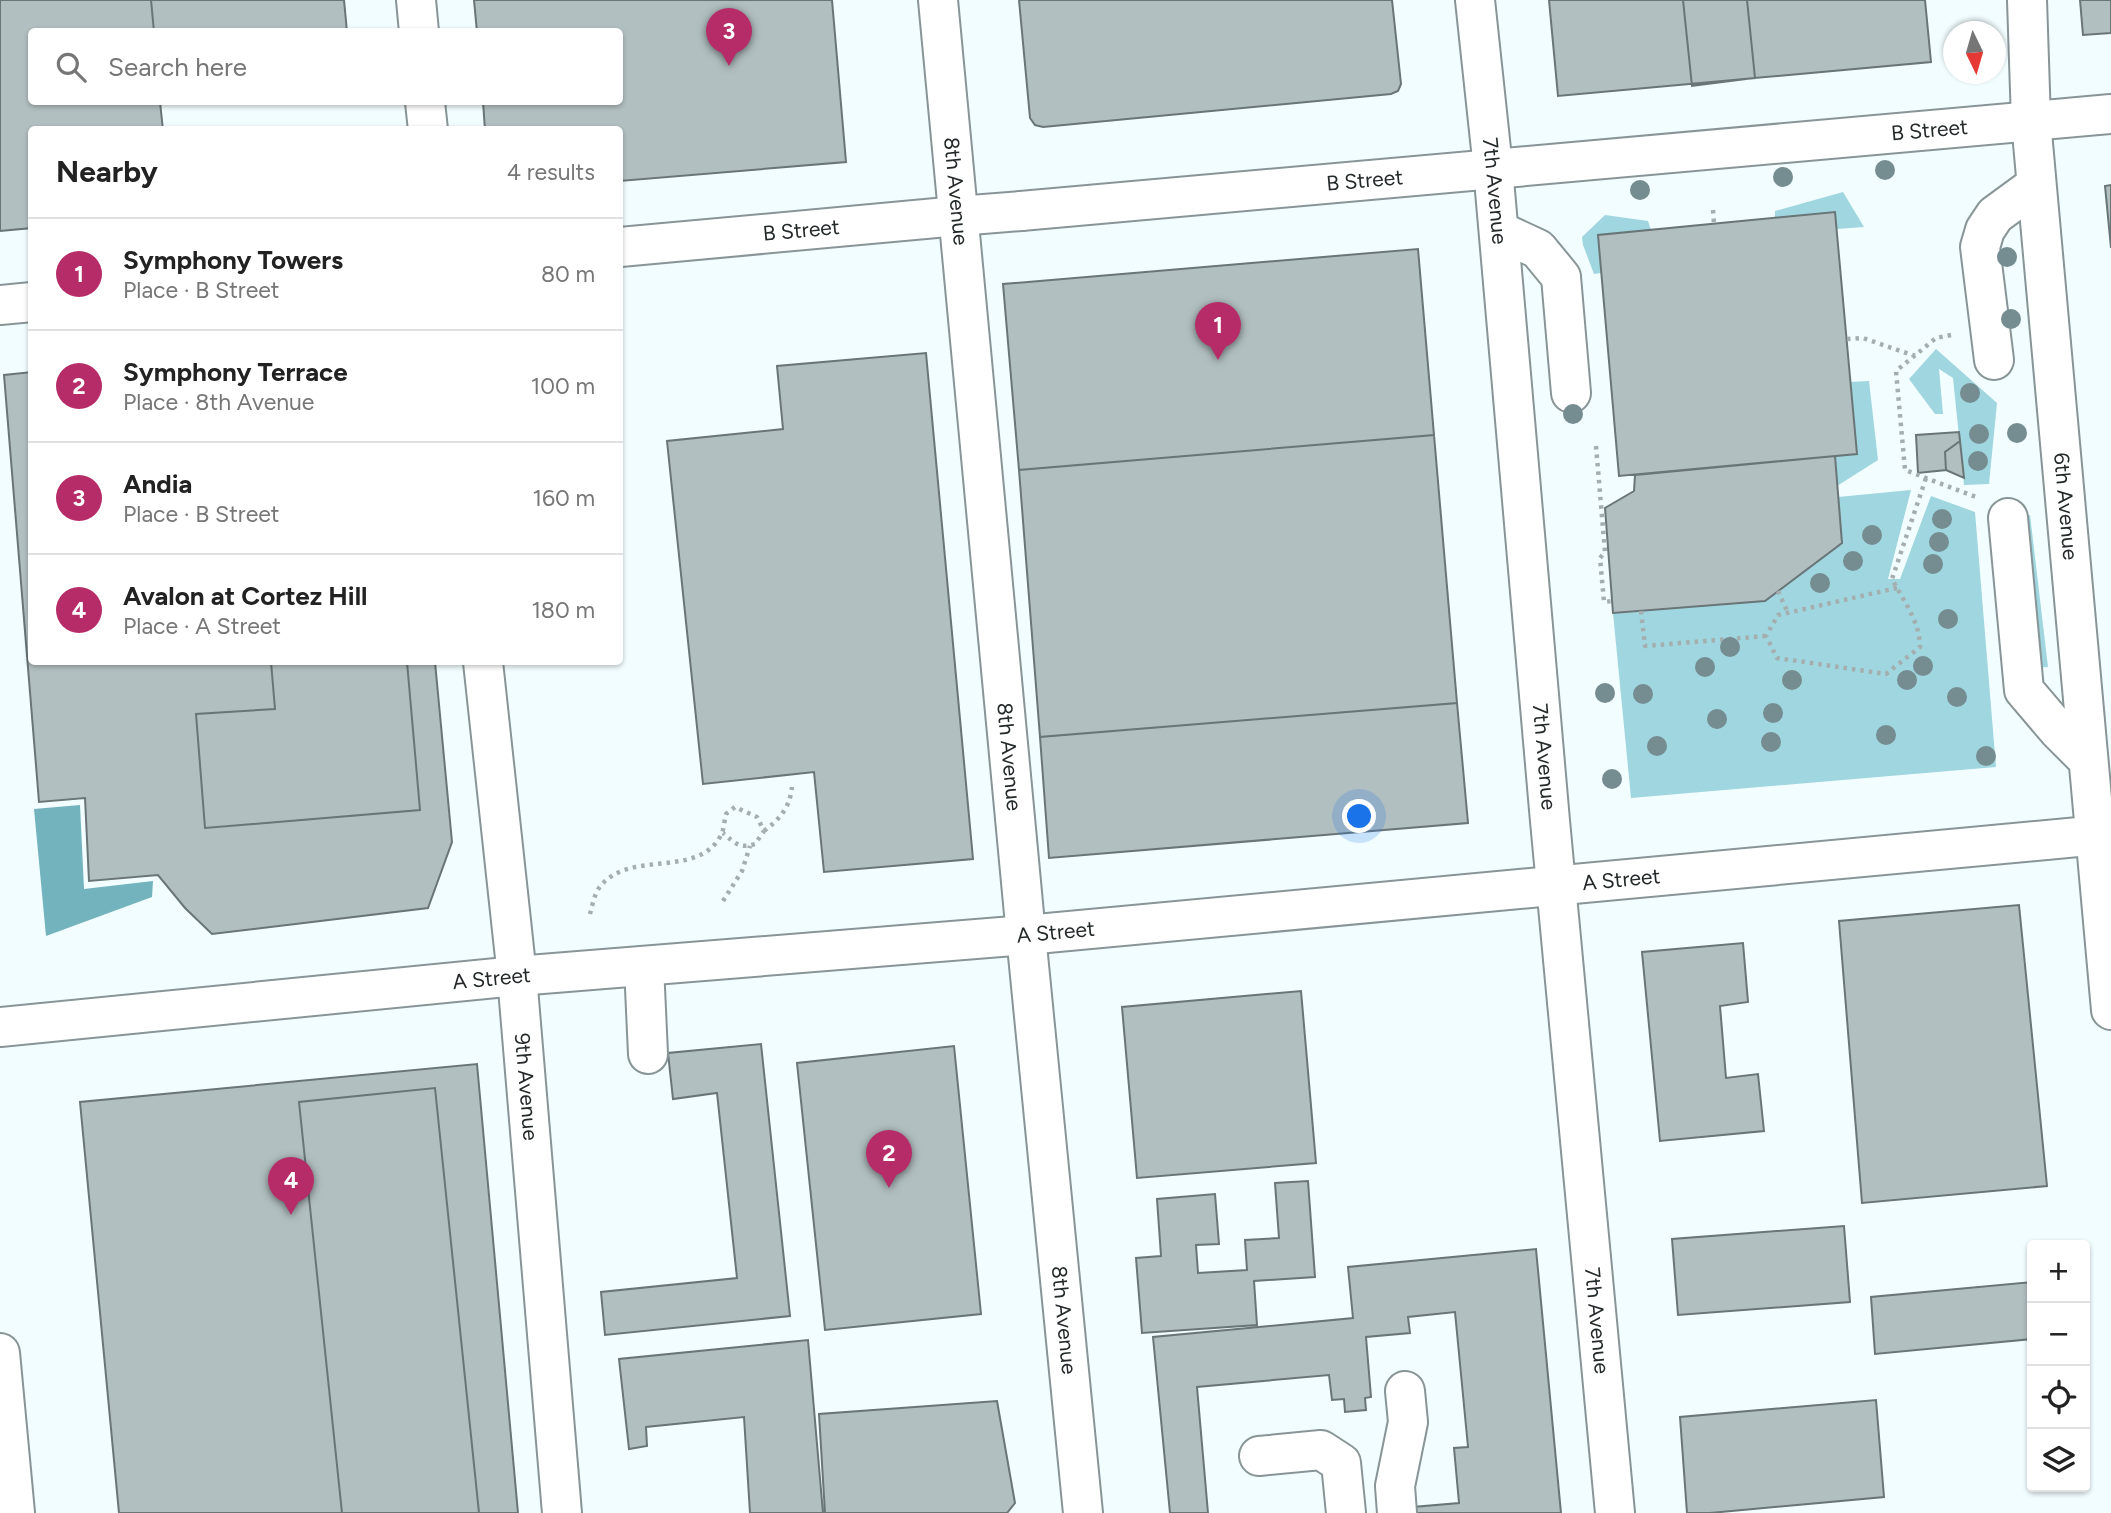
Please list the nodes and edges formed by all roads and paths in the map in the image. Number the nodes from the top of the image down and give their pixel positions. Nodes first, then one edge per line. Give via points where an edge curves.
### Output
1 (416, 0) edge
2 (938, 0) edge
3 (1475, 0) edge
4 (2027, 0) edge
5 (419, 28) edge
6 (425, 105) edge
7 (2111, 114) edge
8 (2031, 121) junction
9 (428, 126) edge
10 (1493, 168) junction
11 (2036, 185) junction
12 (1713, 210) dead end
13 (958, 216) junction
14 (1714, 224) dead end
15 (1499, 231) junction
16 (623, 247) edge
17 (28, 302) edge
18 (0, 305) edge
19 (1964, 334) dead end
20 (1847, 339) dead end
21 (1916, 356) junction
22 (1994, 360) dead end
23 (1571, 393) dead end
24 (1596, 446) dead end
25 (1926, 478) junction
26 (1994, 508) joint
27 (1897, 589) junction
28 (1778, 591) dead end
29 (1612, 601) dead end
30 (1641, 611) dead end
31 (1788, 613) junction
32 (1766, 636) junction
33 (483, 665) edge
34 (2088, 760) junction
35 (792, 787) dead end
36 (764, 831) junction
37 (723, 833) junction
38 (2103, 834) edge
39 (750, 846) junction
40 (1556, 885) junction
41 (723, 901) dead end
42 (590, 914) dead end
43 (1026, 935) junction
44 (644, 966) junction
45 (517, 976) junction
46 (2111, 1010) edge
47 (0, 1027) edge
48 (648, 1054) dead end
49 (0, 1353) edge
50 (1405, 1391) dead end
51 (1259, 1456) dead end
52 (1396, 1500) edge
53 (1345, 1502) edge
54 (15, 1513) edge
55 (562, 1513) edge
56 (1083, 1513) edge
57 (1615, 1513) edge

1 - 5 main road
2 - 13 main road, 8th Avenue
3 - 10 main road, 7th Avenue
4 - 8 main road, 6th Avenue
6 - 9 main road
7 - 8 main road, B Street
8 - 10 main road, B Street
8 - 11 main road, 6th Avenue
10 - 13 main road, B Street
10 - 15 main road, 7th Avenue
11 - 22 main road via 1995,215 1980,247
11 - 34 main road, 6th Avenue
12 - 14 path
13 - 16 main road, B Street
13 - 43 main road, 8th Avenue
15 - 23 main road via 1538,249 1561,277
15 - 40 main road, 7th Avenue
17 - 18 main road
19 - 21 path via 1936,338
20 - 21 path via 1863,338
21 - 25 path via 1896,371 1905,470
24 - 29 path via 1605,552 1600,558 1604,602
25 - 26 path
25 - 27 path via 1892,579
26 - 34 main road via 2024,690
27 - 31 path
27 - 32 path via 1920,632 1920,647 1886,674 1777,658
28 - 31 path
30 - 32 path via 1645,646
31 - 32 path via 1778,615
33 - 45 main road, 9th Avenue
34 - 38 main road, 6th Avenue
35 - 36 path via 786,809
36 - 37 path via 757,817 734,807 726,814
36 - 39 path
37 - 39 path via 731,843
37 - 42 path via 710,849 683,861 620,870 598,889
38 - 40 main road, A Street
38 - 46 main road, 6th Avenue
39 - 41 path via 742,871
40 - 43 main road, A Street
40 - 57 main road, 7th Avenue
43 - 44 main road, A Street
43 - 56 main road, 8th Avenue
44 - 45 main road, A Street
44 - 48 main road
45 - 47 main road, A Street
45 - 55 main road, 9th Avenue
49 - 54 main road
50 - 52 main road via 1408,1422
51 - 53 main road via 1321,1450 1341,1463
52 - 53 main road

